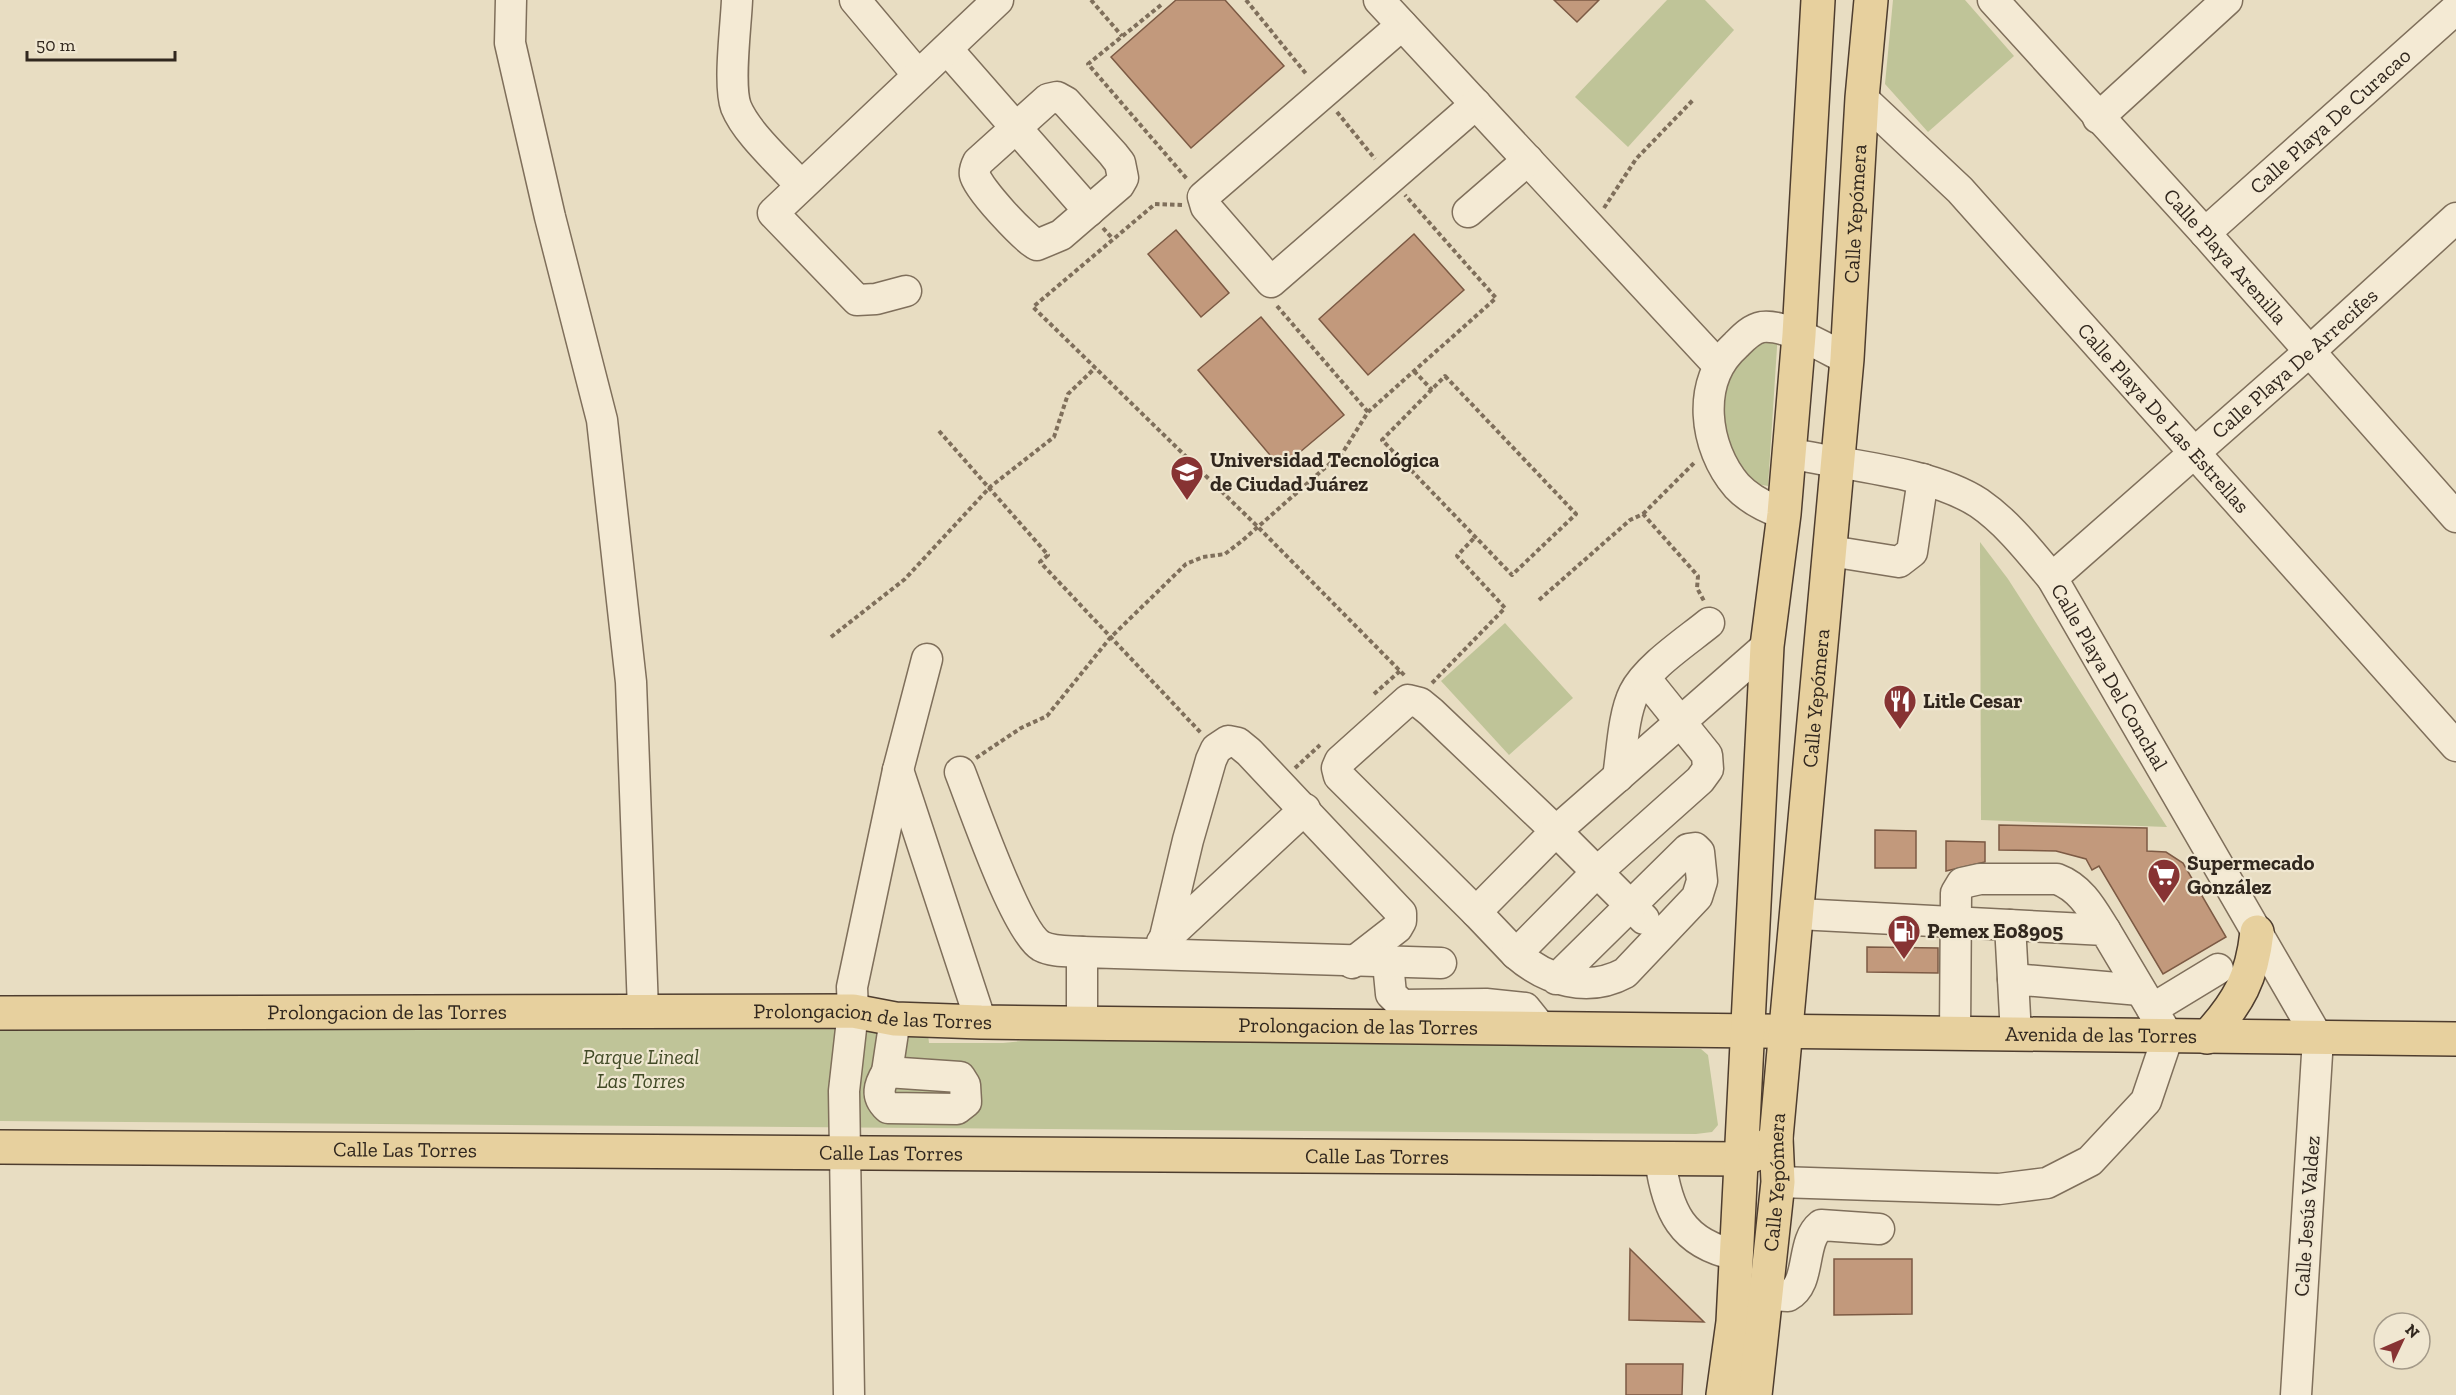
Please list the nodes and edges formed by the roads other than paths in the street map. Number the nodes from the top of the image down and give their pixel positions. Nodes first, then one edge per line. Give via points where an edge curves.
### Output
1 (511, 0) edge
2 (737, 0) edge
3 (855, 0) edge
4 (998, 0) edge
5 (1379, 0) edge
6 (1818, 0) edge
7 (1871, 0) edge
8 (2227, 0) edge
9 (1996, 1) edge
10 (2456, 9) edge
11 (1402, 24) junction
12 (947, 49) junction
13 (918, 75) junction
14 (1862, 98) junction
15 (1476, 104) junction
16 (2098, 118) junction
17 (1016, 127) junction
18 (1528, 160) junction
19 (801, 186) junction
20 (1089, 211) junction
21 (1468, 213) dead end
22 (2456, 218) edge
23 (2205, 232) junction
24 (906, 291) dead end
25 (1798, 335) junction
26 (2310, 351) junction
27 (1847, 359) junction
28 (1718, 365) junction
29 (2195, 452) junction
30 (1789, 453) junction
31 (1838, 464) junction
32 (1923, 479) junction
33 (1784, 514) junction
34 (2456, 517) edge
35 (1830, 551) junction
36 (2052, 578) junction
37 (1709, 623) road end
38 (1767, 646) junction
39 (927, 659) dead end
40 (1645, 678) junction
41 (1682, 721) junction
42 (2456, 746) edge
43 (898, 770) junction
44 (960, 772) road end
45 (1618, 777) junction
46 (1305, 809) junction
47 (1556, 831) junction
48 (1597, 872) junction
49 (1630, 906) junction
50 (1476, 912) junction
51 (1798, 914) junction
52 (1955, 922) junction
53 (2010, 925) junction
54 (2105, 930) junction
55 (2257, 932) junction
56 (1659, 936) junction
57 (1157, 948) junction
58 (1082, 952) junction
59 (1516, 954) junction
60 (1352, 963) junction
61 (1388, 963) junction
62 (1442, 963) dead end
63 (2218, 969) dead end
64 (1556, 979) junction
65 (2013, 979) junction
66 (643, 1010) junction
67 (853, 1011) junction
68 (2154, 1012) junction
69 (0, 1013) edge
70 (896, 1019) junction
71 (981, 1022) junction
72 (1082, 1023) junction
73 (1542, 1029) junction
74 (1746, 1031) junction
75 (1787, 1032) junction
76 (1955, 1034) junction
77 (2016, 1035) junction
78 (2208, 1036) junction
79 (2318, 1038) junction
80 (2456, 1039) edge
81 (844, 1091) junction
82 (1776, 1138) junction
83 (0, 1147) edge
84 (847, 1153) junction
85 (1660, 1159) junction
86 (1743, 1159) junction
87 (1778, 1182) junction
88 (1879, 1229) dead end
89 (1737, 1255) junction
90 (1767, 1295) junction
91 (849, 1395) edge
92 (1723, 1395) edge
93 (1755, 1395) edge
94 (2296, 1395) edge

1 - 66 street via 510,43 602,420 631,682
2 - 19 street via 736,107
3 - 13 street
4 - 12 street
5 - 11 street
6 - 25 main road, Calle Yepómera
7 - 14 main road, Calle Yepómera
8 - 16 street
9 - 16 street, Calle Playa Arenilla
10 - 23 street, Calle Playa De Curacao
11 - 15 street
11 - 15 street via 1204,202 1270,282
12 - 13 street
12 - 17 street
13 - 19 street
14 - 27 main road, Calle Yepómera
14 - 29 street, Calle Playa De Las Estrellas via 1960,190
15 - 18 street
16 - 23 street, Calle Playa Arenilla
17 - 20 street
17 - 20 street via 1048,99 1057,97 1113,153 1124,178
17 - 20 street via 978,162 975,176 1024,237 1043,245
18 - 21 street
18 - 28 street
19 - 24 street via 773,213 857,300
22 - 26 street, Calle Playa De Arrecifes
23 - 26 street, Calle Playa Arenilla
25 - 27 street
25 - 28 street via 1757,329
25 - 30 main road, Calle Yepómera
26 - 29 street, Calle Playa De Arrecifes
26 - 34 street, Calle Playa Arenilla
27 - 31 main road, Calle Yepómera
28 - 33 street via 1709,418 1712,442 1738,486 1766,507
29 - 36 street, Calle Playa De Arrecifes
29 - 42 street, Calle Playa De Las Estrellas
30 - 31 street, Calle Playa Del Conchal
30 - 33 main road, Calle Yepómera
31 - 32 street, Calle Playa Del Conchal
31 - 35 main road, Calle Yepómera
32 - 35 street via 1908,557 1899,562
32 - 36 street, Calle Playa Del Conchal via 1979,504 2012,531
33 - 38 main road, Calle Yepómera
35 - 51 main road, Calle Yepómera
36 - 55 street, Calle Playa Del Conchal
37 - 40 street
38 - 41 street
38 - 74 main road, Calle Yepómera
39 - 43 street
40 - 41 street
40 - 45 street via 1628,711
41 - 45 street
41 - 48 street via 1707,755 1708,769
43 - 67 street via 852,987
43 - 71 street
44 - 58 street via 1031,938 1041,946
45 - 47 street
46 - 57 street
46 - 57 street via 1238,743 1228,741 1216,749
46 - 60 street via 1401,913 1397,928
47 - 48 street
47 - 50 street
47 - 50 street via 1418,697 1403,702 1348,754 1337,768 1339,776
48 - 49 street
48 - 59 street
49 - 56 street
49 - 56 street via 1689,849 1699,852 1701,889
49 - 64 street
50 - 59 street
51 - 52 street
51 - 75 main road, Calle Yepómera
52 - 53 street
52 - 54 street via 1956,893 1962,883 2048,877 2067,882 2075,889
52 - 76 street
53 - 54 street
53 - 65 street
54 - 68 street
55 - 78 main road via 2244,988
55 - 79 street, Calle Playa Del Conchal
56 - 64 street via 1625,973 1612,981 1593,984
57 - 58 street
57 - 60 street
58 - 72 street
59 - 64 street via 1531,967
60 - 61 street
61 - 62 street
61 - 73 street via 1391,994 1402,1005 1486,1004 1525,1008
63 - 68 street
65 - 68 street
65 - 77 street
66 - 67 main road, Prolongacion de las Torres
66 - 69 main road, Prolongacion de las Torres
67 - 70 main road, Prolongacion de las Torres
67 - 81 street
68 - 77 main road, Avenida de las Torres
68 - 78 main road, Avenida de las Torres
68 - 87 street via 2146,1101 2090,1161 2047,1183 1999,1189
70 - 71 main road, Prolongacion de las Torres
70 - 81 street via 883,1081
71 - 72 main road, Prolongacion de las Torres
72 - 73 main road, Prolongacion de las Torres
73 - 74 main road, Prolongacion de las Torres
74 - 75 main road, Avenida de las Torres
74 - 86 main road, Calle Yepómera
75 - 76 main road, Avenida de las Torres
75 - 82 main road, Calle Yepómera
76 - 77 main road, Avenida de las Torres
78 - 79 main road, Avenida de las Torres
79 - 80 main road, Avenida de las Torres
79 - 94 street, Calle Jesús Valdez
81 - 84 street
82 - 86 main road, Calle Las Torres via 1761,1152
82 - 87 main road, Calle Yepómera
83 - 84 main road, Calle Las Torres
84 - 85 main road, Calle Las Torres
84 - 91 street
85 - 86 main road, Calle Las Torres
85 - 89 street via 1665,1193 1673,1213 1699,1240 1717,1251
86 - 89 main road, Calle Yepómera
87 - 90 main road, Calle Yepómera
88 - 90 street via 1821,1226 1812,1236 1798,1288 1788,1296
89 - 92 main road, Calle Yepómera
90 - 93 main road, Calle Yepómera

